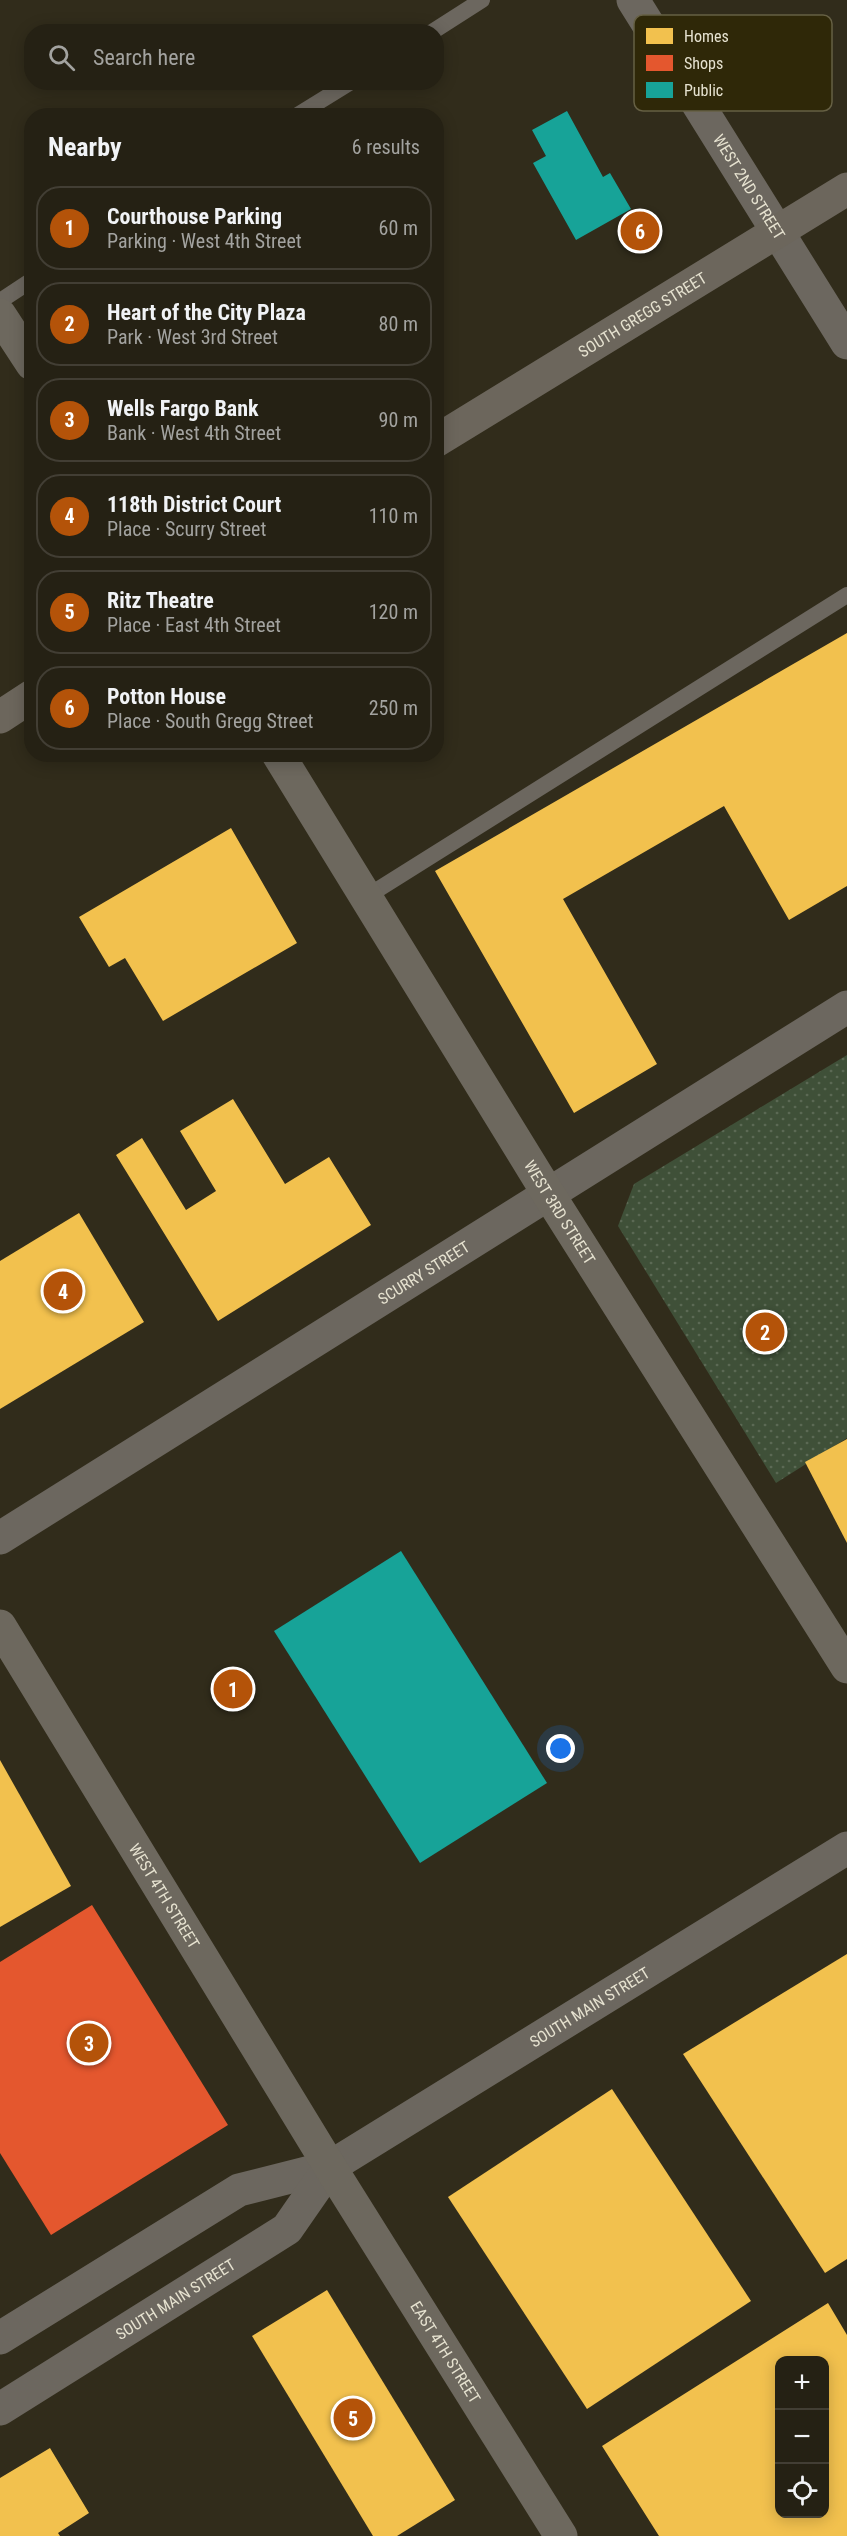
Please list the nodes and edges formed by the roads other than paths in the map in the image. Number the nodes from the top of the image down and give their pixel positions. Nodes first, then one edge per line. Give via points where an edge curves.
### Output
1 (481, 0) edge
2 (633, 0) edge
3 (642, 15) edge
4 (444, 24) edge
5 (338, 90) edge
6 (309, 108) edge
7 (701, 111) edge
8 (847, 189) edge
9 (776, 232) junction
10 (24, 285) edge
11 (0, 301) edge
12 (0, 315) edge
13 (847, 344) edge
14 (24, 352) edge
15 (444, 436) edge
16 (847, 595) edge
17 (24, 701) edge
18 (0, 717) edge
19 (283, 762) edge
20 (366, 897) junction
21 (847, 1007) edge
22 (549, 1195) junction
23 (0, 1538) edge
24 (0, 1626) edge
25 (847, 1667) edge
26 (847, 1848) edge
27 (330, 2167) junction
28 (0, 2338) edge
29 (0, 2409) edge
30 (561, 2536) edge

1 - 4 lane
2 - 3 street, WEST 2ND STREET
5 - 6 lane
7 - 9 street, WEST 2ND STREET
8 - 9 main road, SOUTH GREGG STREET
9 - 13 street, WEST 2ND STREET
9 - 15 main road, SOUTH GREGG STREET
10 - 11 lane
12 - 14 main road
16 - 20 lane
17 - 18 main road
19 - 20 main road, WEST 3RD STREET
20 - 22 main road, WEST 3RD STREET
21 - 22 street, SCURRY STREET
22 - 23 street, SCURRY STREET
22 - 25 main road, WEST 3RD STREET
24 - 27 main road, WEST 4TH STREET
26 - 27 street, SOUTH MAIN STREET
27 - 28 street, SOUTH MAIN STREET via 239,2190
27 - 29 street, SOUTH MAIN STREET via 287,2229
27 - 30 main road, EAST 4TH STREET

